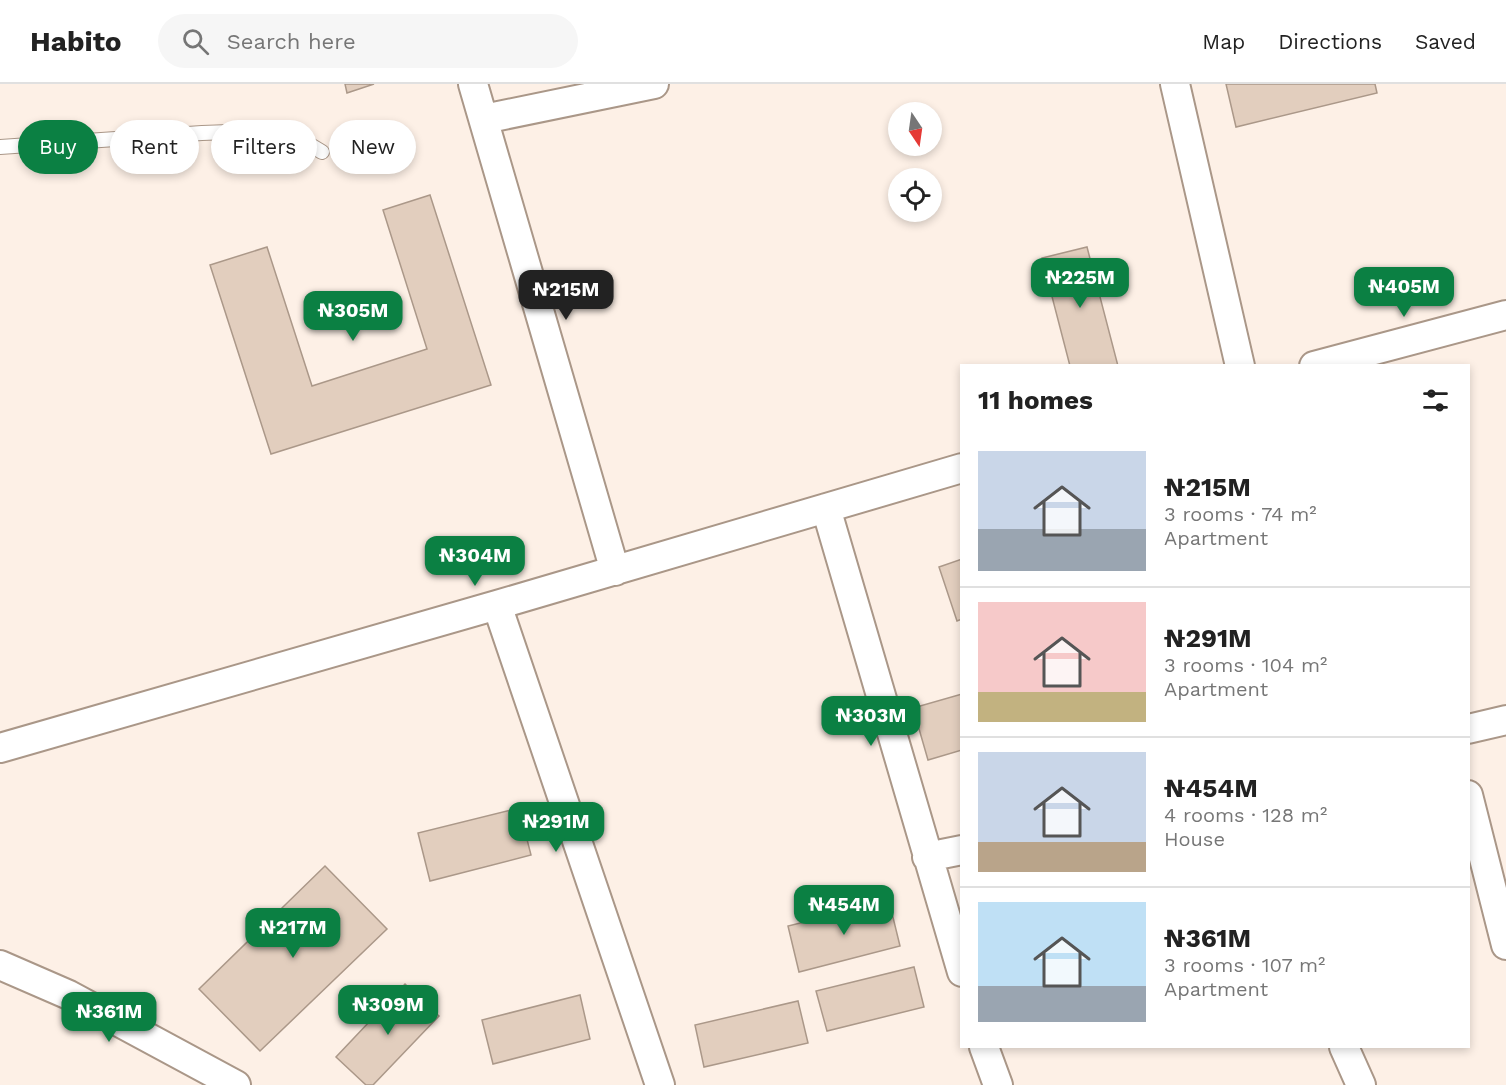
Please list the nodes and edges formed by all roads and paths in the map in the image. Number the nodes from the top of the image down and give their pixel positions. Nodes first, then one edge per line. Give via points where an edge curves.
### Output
1 (473, 84) edge
2 (654, 84) edge
3 (1175, 84) edge
4 (484, 119) junction
5 (0, 147) edge
6 (322, 152) dead end
7 (1506, 315) edge
8 (1240, 364) edge
9 (1322, 364) edge
10 (960, 469) edge
11 (826, 508) junction
12 (615, 571) junction
13 (497, 605) junction
14 (1506, 720) edge
15 (1470, 729) edge
16 (0, 748) edge
17 (1470, 803) edge
18 (960, 850) edge
19 (927, 857) junction
20 (1506, 945) edge
21 (0, 965) edge
22 (960, 965) edge
23 (984, 1048) edge
24 (1344, 1048) edge
25 (236, 1085) edge
26 (660, 1085) edge
27 (998, 1085) edge
28 (1361, 1085) edge

1 - 4 street
2 - 4 street
3 - 8 street
4 - 12 street
5 - 6 lane via 283,130
7 - 9 street
10 - 11 street
11 - 12 street
11 - 19 street
12 - 13 street
13 - 16 street
13 - 26 street
14 - 15 street
17 - 20 street
18 - 19 street
19 - 22 street
21 - 25 street via 69,995
23 - 27 street
24 - 28 street

